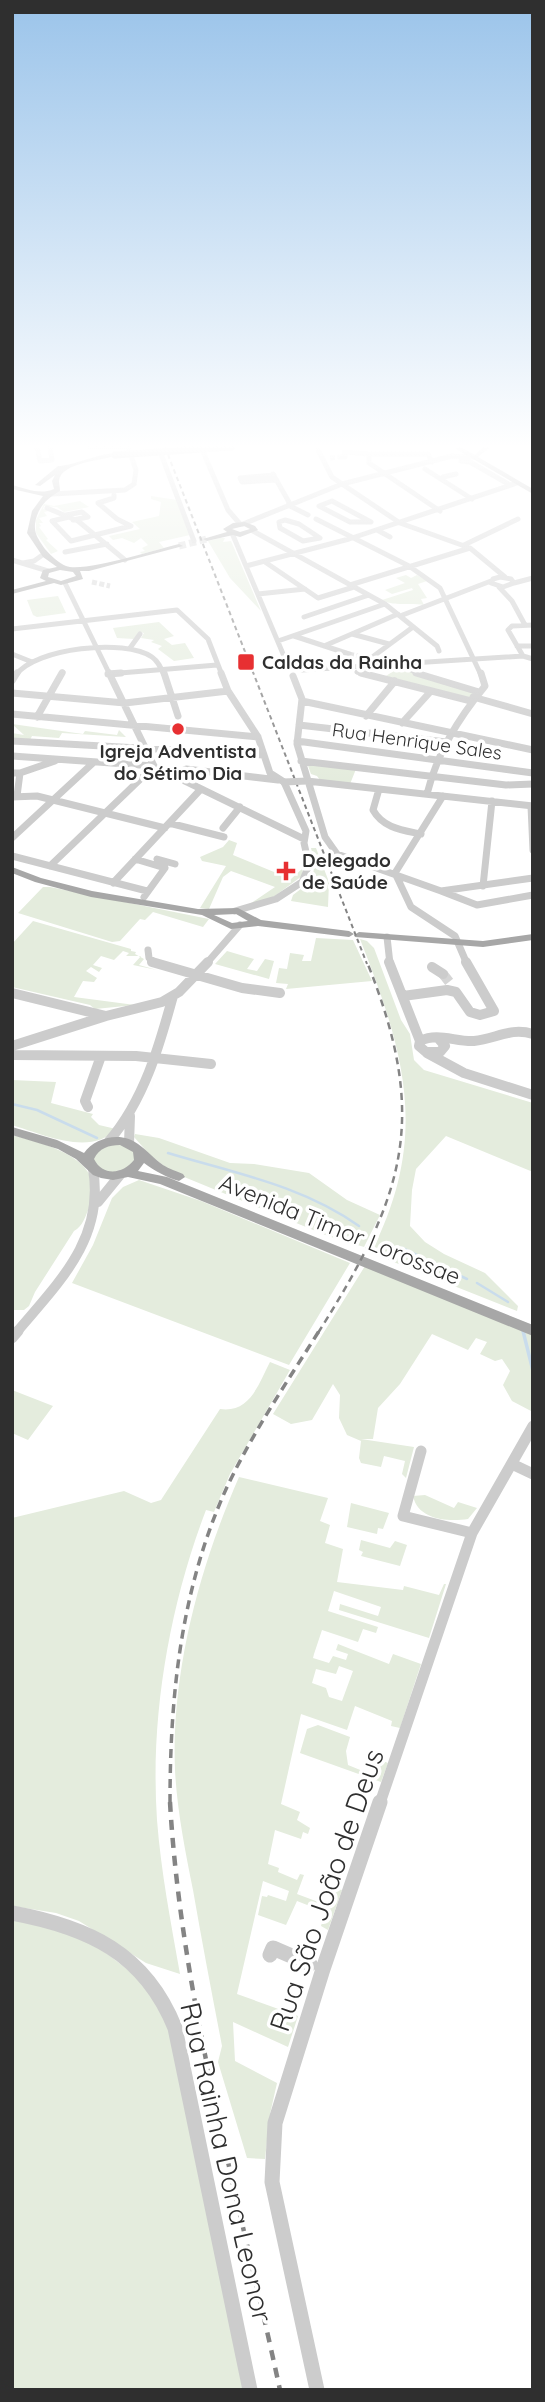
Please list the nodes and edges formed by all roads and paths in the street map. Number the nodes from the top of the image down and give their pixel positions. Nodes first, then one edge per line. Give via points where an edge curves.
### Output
1 (37, 559) edge
2 (42, 559) edge
3 (52, 559) edge
4 (128, 559) edge
5 (244, 559) edge
6 (278, 559) edge
7 (303, 559) edge
8 (388, 559) edge
9 (392, 559) edge
10 (430, 559) edge
11 (483, 559) edge
12 (125, 560) joint
13 (12, 561) edge
14 (265, 562) junction
15 (21, 563) junction
16 (246, 566) junction
17 (405, 567) junction
18 (64, 568) junction
19 (89, 569) joint
20 (77, 571) junction
21 (47, 575) junction
22 (503, 575) junction
23 (533, 578) edge
24 (491, 581) junction
25 (65, 583) junction
26 (517, 583) junction
27 (352, 586) junction
28 (504, 588) junction
29 (533, 588) edge
30 (305, 589) junction
31 (12, 590) edge
32 (258, 594) junction
33 (369, 596) junction
34 (444, 599) junction
35 (385, 604) junction
36 (399, 615) junction
37 (12, 619) edge
38 (83, 620) junction
39 (530, 625) edge
40 (321, 627) junction
41 (413, 627) junction
42 (14, 629) edge
43 (141, 634) dead end
44 (352, 634) junction
45 (295, 636) junction
46 (278, 642) junction
47 (389, 644) junction
48 (324, 646) junction
49 (517, 646) junction
50 (533, 646) edge
51 (130, 648) junction
52 (96, 649) junction
53 (15, 650) edge
54 (349, 654) tunnel mouth
55 (442, 656) junction
56 (527, 657) edge
57 (473, 659) junction
58 (32, 662) junction
59 (217, 664) junction
60 (369, 664) junction
61 (405, 664) junction
62 (162, 670) junction
63 (63, 671) dead end
64 (299, 673) junction
65 (108, 674) junction
66 (12, 681) edge
67 (395, 681) junction
68 (228, 691) junction
69 (431, 691) junction
70 (12, 693) edge
71 (49, 696) junction
72 (172, 697) junction
73 (474, 697) junction
74 (302, 701) junction
75 (122, 702) junction
76 (355, 713) junction
77 (12, 714) edge
78 (533, 715) edge
79 (178, 716) dead end
80 (366, 716) junction
81 (37, 717) junction
82 (401, 723) junction
83 (299, 725) junction
84 (133, 727) junction
85 (351, 731) junction
86 (452, 733) junction
87 (395, 736) junction
88 (258, 737) junction
89 (12, 741) edge
90 (298, 741) junction
91 (446, 742) junction
92 (143, 748) junction
93 (533, 750) edge
94 (389, 752) junction
95 (264, 755) junction
96 (12, 756) edge
97 (438, 758) junction
98 (58, 760) junction
99 (301, 761) junction
100 (93, 763) junction
101 (154, 766) junction
102 (16, 773) edge
103 (533, 773) edge
104 (431, 776) junction
105 (307, 780) junction
106 (281, 781) junction
107 (533, 784) edge
108 (201, 789) junction
109 (379, 789) junction
110 (427, 794) junction
111 (15, 796) edge
112 (443, 796) junction
113 (54, 800) junction
114 (492, 801) junction
115 (532, 806) edge
116 (240, 807) junction
117 (106, 813) junction
118 (167, 825) junction
119 (421, 834) junction
120 (12, 838) edge
121 (304, 839) junction
122 (533, 850) edge
123 (12, 856) edge
124 (138, 857) junction
125 (38, 863) junction
126 (175, 864) dead end
127 (50, 866) junction
128 (13, 869) edge
129 (62, 870) junction
130 (29, 872) junction
131 (395, 873) junction
132 (533, 877) edge
133 (40, 878) junction
134 (54, 879) junction
135 (113, 883) junction
136 (483, 886) junction
137 (468, 888) junction
138 (147, 891) junction
139 (441, 891) junction
140 (533, 895) edge
141 (138, 903) junction
142 (477, 905) junction
143 (257, 907) junction
144 (233, 911) junction
145 (198, 912) junction
146 (247, 921) junction
147 (225, 923) junction
148 (228, 936) junction
149 (533, 937) edge
150 (386, 942) junction
151 (458, 943) junction
152 (148, 950) dead end
153 (432, 967) dead end
154 (443, 974) tunnel mouth
155 (197, 975) junction
156 (450, 983) tunnel mouth
157 (457, 992) junction
158 (12, 993) edge
159 (280, 993) dead end
160 (173, 996) junction
161 (403, 996) junction
162 (106, 1016) junction
163 (416, 1023) junction
164 (533, 1034) edge
165 (435, 1037) junction
166 (420, 1041) junction
167 (460, 1041) junction
168 (12, 1046) edge
169 (444, 1048) junction
170 (426, 1052) junction
171 (12, 1055) edge
172 (101, 1056) junction
173 (153, 1057) junction
174 (211, 1063) dead end
175 (449, 1067) junction
176 (533, 1095) edge
177 (88, 1107) dead end
178 (130, 1116) junction
179 (12, 1131) edge
180 (58, 1143) junction
181 (105, 1143) junction
182 (129, 1143) junction
183 (140, 1153) junction
184 (91, 1166) junction
185 (124, 1174) junction
186 (98, 1202) junction
187 (12, 1317) edge
188 (533, 1320) edge
189 (25, 1322) junction
190 (533, 1331) edge
191 (12, 1338) edge
192 (533, 1426) edge
193 (421, 1451) dead end
194 (514, 1465) junction
195 (533, 1474) edge
196 (472, 1533) junction
197 (12, 1913) edge
198 (270, 1955) dead end
199 (310, 1964) dead end
200 (250, 2390) edge
201 (317, 2390) edge

1 - 15 street
2 - 21 main road
3 - 18 main road
4 - 12 main road
5 - 16 street
6 - 14 street
7 - 27 street
8 - 17 street
9 - 17 street
10 - 17 street
11 - 22 street
12 - 19 main road
13 - 15 street
14 - 16 street
14 - 30 street
15 - 21 street
16 - 32 street
17 - 27 street
17 - 34 street via 434,583
18 - 20 main road
18 - 21 main road
19 - 20 main road
20 - 25 main road via 77,579
21 - 25 main road
21 - 31 main road
22 - 24 street
22 - 26 street
23 - 26 street
24 - 28 street
24 - 34 street
25 - 38 street
26 - 28 street
26 - 29 street
27 - 30 street via 319,598
27 - 33 street
28 - 39 street
30 - 32 street
32 - 46 street
33 - 35 street
33 - 40 street via 304,617
34 - 36 street
34 - 57 street
35 - 36 street
35 - 40 street
36 - 41 street
36 - 44 street
37 - 42 street
38 - 42 street
38 - 52 street
38 - 59 street via 177,610 208,639
39 - 49 street via 508,630
40 - 45 street
41 - 47 street
41 - 55 street via 437,646
43 - 51 street
44 - 47 street
44 - 48 street
45 - 46 street
45 - 48 street
46 - 64 street via 289,668 285,673
47 - 60 street
48 - 54 street
49 - 50 street
49 - 56 street
51 - 52 street
51 - 62 street via 154,659
52 - 58 street
52 - 65 street
53 - 58 street
55 - 57 street
55 - 61 street
56 - 57 street
57 - 73 street via 485,682
58 - 66 street via 19,669
59 - 62 street
59 - 68 street
60 - 61 street
60 - 64 street
60 - 67 street
61 - 73 street
62 - 65 street
62 - 72 street
63 - 71 street
64 - 74 street
65 - 75 street
67 - 69 street
67 - 80 street
68 - 72 street
68 - 88 street
69 - 73 street
69 - 82 street
70 - 71 street
71 - 75 street
71 - 81 street
72 - 75 street
72 - 79 street
73 - 78 street
73 - 86 street
74 - 76 street
74 - 83 street
75 - 84 street
76 - 80 street
76 - 85 street
77 - 81 street
80 - 82 street
81 - 84 street
82 - 86 street
83 - 85 street
83 - 90 street
84 - 88 street
84 - 92 street
85 - 87 street
86 - 91 street
86 - 93 street
87 - 91 street
87 - 94 street
88 - 95 street
89 - 92 street
90 - 94 street, Rua Henrique Sales
90 - 99 street
91 - 97 street
92 - 95 street
92 - 101 street
94 - 97 street, Rua Henrique Sales
95 - 106 street via 270,773
96 - 98 street
97 - 103 street, Rua Henrique Sales
97 - 104 street
98 - 100 street
98 - 102 street
99 - 104 street
99 - 105 street
100 - 101 street
100 - 113 street
101 - 117 street
102 - 111 street
104 - 107 street
104 - 110 street
105 - 106 street, bridge
105 - 109 street
105 - 131 street via 319,820 337,854
106 - 108 street via 178,771 178,776
106 - 121 street via 306,831
108 - 116 street
108 - 118 street
109 - 110 street
109 - 119 street via 373,810 380,821
110 - 112 street
111 - 113 street
112 - 114 street
112 - 119 street
113 - 117 street
113 - 120 street
114 - 115 street
114 - 136 street
115 - 122 street
116 - 118 street via 224,833
116 - 121 street
117 - 118 street
117 - 127 street
118 - 124 street
119 - 131 street
121 - 143 street via 307,875 292,889
123 - 125 street
124 - 126 street
124 - 135 street
124 - 138 street via 164,868
125 - 127 street
125 - 130 street
127 - 129 street
128 - 130 main road
128 - 133 main road
129 - 134 street
129 - 135 street
130 - 133 main road
131 - 139 street
131 - 151 street via 411,907 449,931
132 - 136 street
133 - 134 main road
133 - 141 main road
134 - 141 main road
135 - 138 street
136 - 137 street
137 - 139 street
137 - 142 street
138 - 141 street
139 - 142 street
140 - 142 street
141 - 145 main road
143 - 144 street
143 - 146 street
144 - 145 main road
144 - 146 main road
144 - 147 main road via 223,916
145 - 147 main road
146 - 147 main road
146 - 148 street
146 - 150 main road via 371,936
147 - 148 street
148 - 155 street
149 - 151 main road via 502,943
150 - 151 main road
150 - 161 street
151 - 157 street via 494,1011 473,1016
152 - 155 street via 153,963
153 - 154 street
155 - 159 street
155 - 160 street
156 - 157 street
157 - 161 street
158 - 162 street
160 - 162 street
160 - 173 street
161 - 163 street
162 - 168 street
163 - 165 street
163 - 166 street
164 - 167 street via 507,1030 486,1039
165 - 166 street
165 - 167 street
165 - 169 street
166 - 170 street
167 - 169 street
169 - 170 street
169 - 175 street
170 - 175 street
171 - 172 street
172 - 173 street
172 - 177 street via 85,1101
173 - 174 street
173 - 178 street
175 - 176 street
178 - 181 street
178 - 182 street
179 - 180 main road
180 - 181 main road
180 - 184 main road
181 - 182 main road
181 - 184 main road via 91,1152
182 - 183 main road
183 - 185 main road via 137,1166
183 - 188 main road, Avenida Timor Lorossae via 159,1168 209,1191
184 - 185 main road via 104,1175
184 - 186 street via 99,1187
185 - 186 street
185 - 190 main road, Avenida Timor Lorossae via 163,1180
186 - 189 street via 73,1261
187 - 189 street
189 - 191 street
192 - 194 street, Rua São João de Deus
193 - 196 street via 403,1516
194 - 195 street
194 - 196 street, Rua São João de Deus
196 - 201 street, Rua São João de Deus via 275,2123 272,2182
197 - 200 street, Rua Rainha Dona Leonor via 74,1928 124,1955 164,1998 175,2028
198 - 199 street via 273,1948

